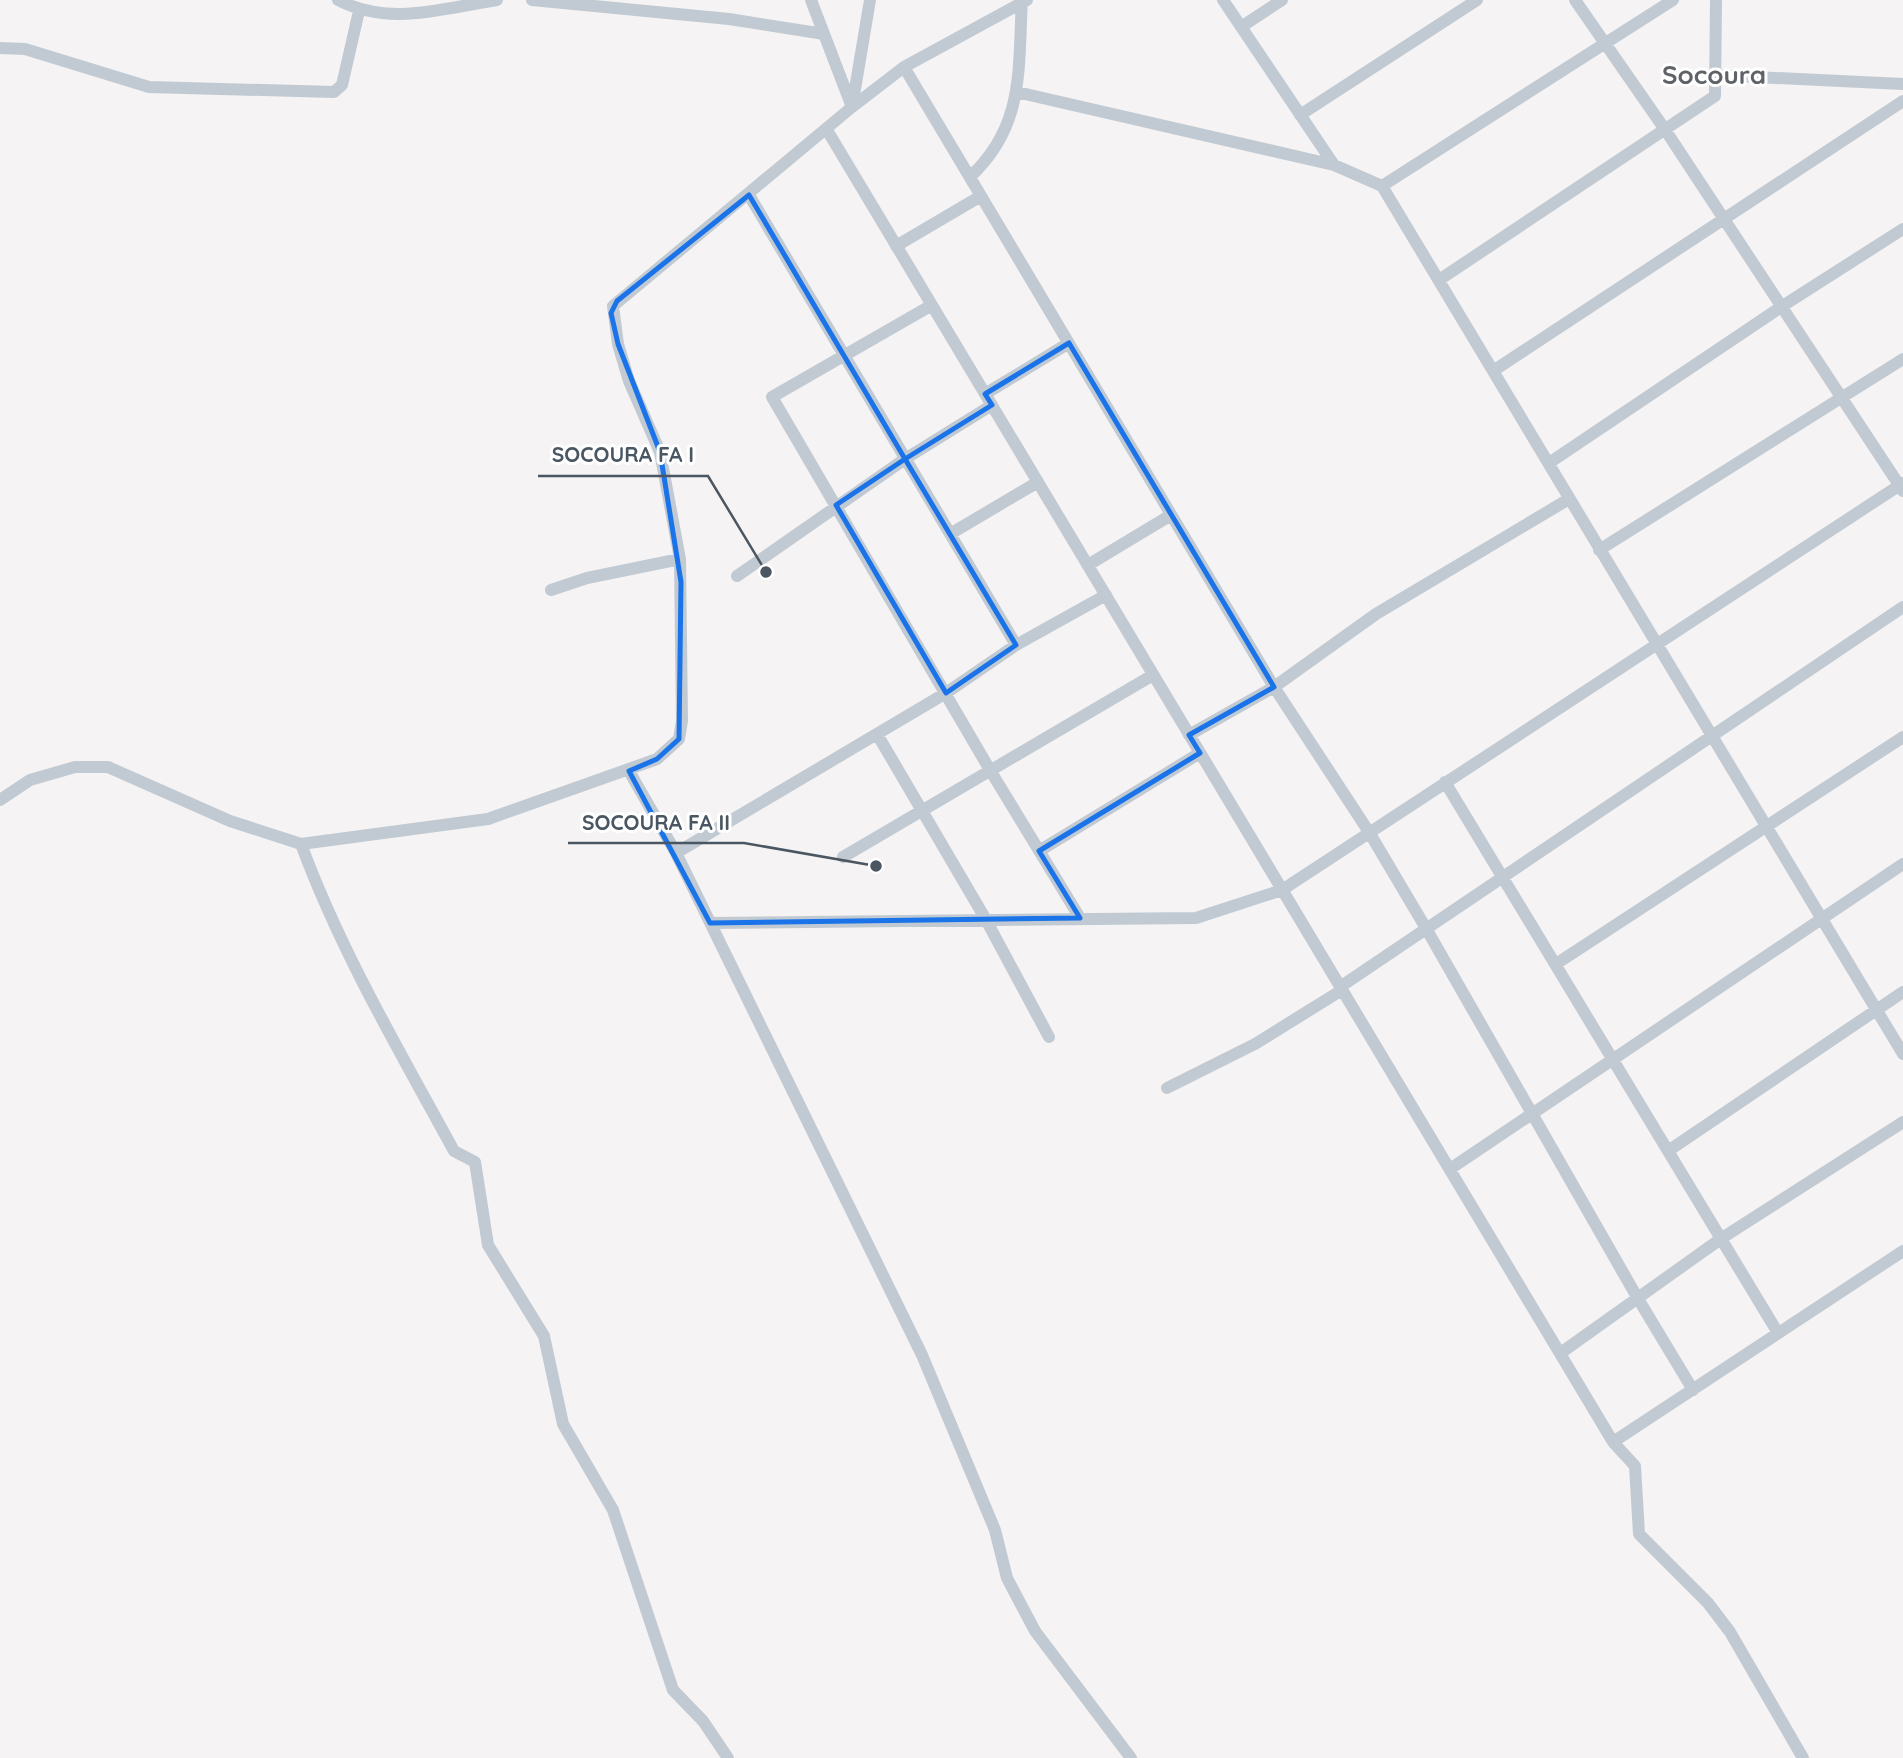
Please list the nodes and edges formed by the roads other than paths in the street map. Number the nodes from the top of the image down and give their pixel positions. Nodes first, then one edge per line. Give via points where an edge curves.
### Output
1 (338, 0) edge
2 (497, 0) edge
3 (532, 0) edge
4 (811, 0) edge
5 (870, 0) edge
6 (1223, 0) edge
7 (1282, 0) edge
8 (1477, 0) edge
9 (1575, 0) edge
10 (1673, 0) edge
11 (1716, 0) edge
12 (1024, 1) edge
13 (359, 11) junction
14 (1241, 27) junction
15 (824, 34) junction
16 (1604, 44) junction
17 (0, 48) edge
18 (904, 67) junction
19 (1714, 75) junction
20 (1903, 84) edge
21 (1017, 92) junction
22 (1903, 102) edge
23 (852, 107) junction
24 (1300, 115) junction
25 (827, 130) junction
26 (1666, 131) junction
27 (1334, 165) junction
28 (970, 177) junction
29 (1382, 186) junction
30 (748, 195) junction
31 (981, 195) junction
32 (1725, 219) junction
33 (1903, 229) edge
34 (896, 246) junction
35 (1438, 280) junction
36 (932, 305) junction
37 (1781, 307) junction
38 (1069, 343) junction
39 (846, 354) junction
40 (1903, 359) edge
41 (1493, 372) junction
42 (985, 394) junction
43 (1842, 400) junction
44 (992, 405) junction
45 (905, 459) junction
46 (1549, 463) junction
47 (1038, 482) junction
48 (1902, 487) edge
49 (1569, 499) junction
50 (836, 505) junction
51 (1171, 515) junction
52 (950, 534) junction
53 (1599, 550) junction
54 (680, 559) junction
55 (1088, 565) junction
56 (737, 576) dead end
57 (551, 590) dead end
58 (1106, 595) junction
59 (1903, 607) edge
60 (1657, 644) junction
61 (1016, 645) junction
62 (1153, 674) junction
63 (1274, 687) junction
64 (946, 693) junction
65 (877, 734) junction
66 (1189, 735) junction
67 (1712, 736) junction
68 (1903, 737) edge
69 (1200, 752) junction
70 (629, 771) junction
71 (990, 771) junction
72 (1445, 782) junction
73 (0, 800) edge
74 (920, 812) junction
75 (1766, 827) junction
76 (1369, 832) junction
77 (301, 844) junction
78 (1039, 851) junction
79 (676, 853) junction
80 (843, 857) dead end
81 (1903, 864) edge
82 (1502, 877) junction
83 (1282, 890) junction
84 (985, 918) junction
85 (1080, 918) junction
86 (1822, 918) junction
87 (710, 923) junction
88 (1427, 930) junction
89 (1556, 964) junction
90 (1341, 988) junction
91 (1903, 992) edge
92 (1877, 1010) junction
93 (1049, 1037) dead end
94 (1903, 1054) edge
95 (1612, 1059) junction
96 (1167, 1088) dead end
97 (1532, 1113) junction
98 (1903, 1122) edge
99 (1668, 1151) junction
100 (1450, 1168) junction
101 (1722, 1238) junction
102 (1903, 1251) edge
103 (1637, 1297) junction
104 (1778, 1333) junction
105 (1562, 1352) junction
106 (1693, 1390) junction
107 (1613, 1442) junction
108 (727, 1758) edge
109 (1132, 1758) edge
110 (1803, 1758) edge

1 - 13 street
2 - 13 street via 407,16
3 - 15 street via 729,19
4 - 15 street
5 - 23 street
6 - 14 street
7 - 14 street
8 - 24 street
9 - 16 street
10 - 16 street
11 - 19 street
12 - 18 street
12 - 21 street
13 - 17 street via 342,85 334,92 149,87 25,49
14 - 24 street
15 - 23 street
16 - 26 street
16 - 29 street
18 - 23 street
18 - 28 street
19 - 20 street
19 - 26 street via 1715,96
21 - 27 street
21 - 28 street via 1004,136
22 - 32 street
23 - 25 street
24 - 27 street
25 - 30 street
25 - 34 street
26 - 32 street
26 - 35 street
27 - 29 street
28 - 31 street
29 - 35 street
30 - 39 street
30 - 54 street via 617,301 611,313 629,381 660,452
31 - 34 street
31 - 38 street
32 - 37 street
32 - 41 street
33 - 37 street
34 - 36 street
35 - 41 street
36 - 39 street
36 - 42 street
37 - 43 street
37 - 46 street
38 - 42 street
38 - 51 street
39 - 45 street
39 - 50 street via 772,397
40 - 43 street
41 - 46 street
42 - 44 street
43 - 48 street
43 - 53 street
44 - 45 street
44 - 47 street
45 - 50 street
45 - 52 street
46 - 49 street
47 - 52 street
47 - 55 street
48 - 60 street
49 - 53 street
49 - 63 street via 1376,614
50 - 56 street
50 - 64 street
51 - 55 street
51 - 63 street
52 - 61 street
53 - 60 street
54 - 57 street
54 - 70 street via 679,739 657,759
55 - 58 street
58 - 61 street
58 - 62 street
59 - 67 street
60 - 67 street
60 - 72 street
61 - 64 street
62 - 66 street
62 - 71 street
63 - 66 street
63 - 76 street
64 - 65 street
64 - 71 street
65 - 74 street
65 - 79 street
66 - 69 street
67 - 75 street
67 - 82 street
68 - 75 street
69 - 78 street
69 - 83 street
70 - 77 street via 475,822
70 - 79 street
71 - 74 street
71 - 78 street
72 - 76 street
72 - 82 street
73 - 77 street via 30,780 75,767 108,767 230,821
74 - 80 street
74 - 84 street
75 - 86 street
75 - 89 street
76 - 83 street
76 - 88 street
77 - 108 street via 358,976 454,1151 475,1162 488,1245 544,1336 563,1424 613,1510 673,1690 703,1721
78 - 85 street
79 - 87 street
81 - 86 street
82 - 88 street
82 - 89 street
83 - 85 street via 1196,918
83 - 90 street
84 - 85 street
84 - 87 street
84 - 93 street
86 - 92 street
86 - 95 street
87 - 109 street via 922,1355 995,1530 1007,1578 1035,1631
88 - 90 street
88 - 97 street
89 - 95 street
90 - 96 street via 1255,1044
90 - 100 street
91 - 92 street
92 - 94 street
92 - 99 street
95 - 97 street
95 - 99 street
97 - 100 street
97 - 103 street
98 - 101 street
99 - 101 street
100 - 105 street
101 - 103 street
101 - 104 street
102 - 104 street
103 - 105 street
103 - 106 street
104 - 106 street
105 - 107 street
106 - 107 street
107 - 110 street via 1635,1466 1639,1534 1708,1603 1730,1632

